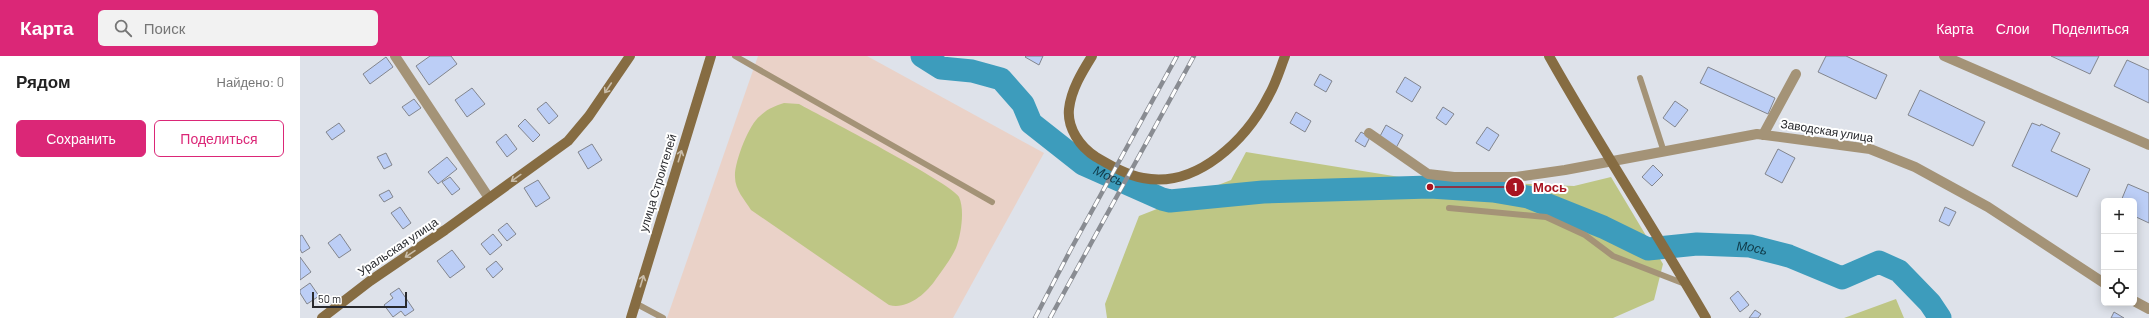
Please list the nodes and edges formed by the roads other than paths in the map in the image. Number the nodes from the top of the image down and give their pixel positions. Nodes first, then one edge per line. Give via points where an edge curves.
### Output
1 (395, 56) edge
2 (630, 56) edge
3 (711, 56) edge
4 (735, 56) edge
5 (1092, 56) edge
6 (1285, 56) edge
7 (1549, 56) edge
8 (1944, 56) edge
9 (1796, 74) dead end
10 (1640, 78) dead end
11 (1369, 133) dead end
12 (1763, 135) junction
13 (2149, 145) edge
14 (1664, 152) junction
15 (1610, 162) junction
16 (490, 198) junction
17 (992, 202) dead end
18 (1449, 208) dead end
19 (2101, 281) edge
20 (1686, 284) junction
21 (635, 303) junction
22 (2137, 303) edge
23 (2149, 309) edge
24 (322, 318) edge
25 (631, 318) edge
26 (663, 318) edge
27 (1706, 318) edge

1 - 16 street
2 -> 16 street, Уральская улица via 589,116 568,141
21 -> 3 street, улица Строителей
4 - 17 lane
5 - 6 street via 1075,86 1069,109 1072,128 1077,138 1092,154 1121,170 1144,178 1169,178 1197,170 1239,139 1261,110
7 - 15 street
8 - 13 street
9 - 12 street
10 - 14 lane
11 - 15 street, Заводская улица via 1428,174 1454,177 1516,177
12 - 14 street, Заводская улица via 1757,134
12 - 19 street, Заводская улица via 1870,149 1915,167 1988,207
14 - 15 street, Заводская улица
15 - 20 street
16 -> 24 street, Уральская улица via 370,281
18 - 20 lane via 1546,217 1585,235 1613,256
20 - 27 street
21 - 25 street, улица Строителей
21 - 26 lane
22 - 23 street

